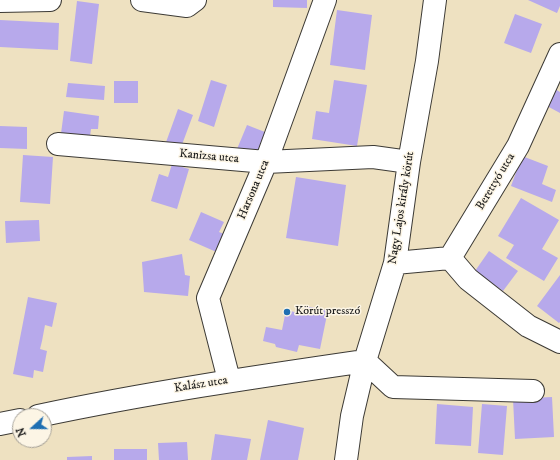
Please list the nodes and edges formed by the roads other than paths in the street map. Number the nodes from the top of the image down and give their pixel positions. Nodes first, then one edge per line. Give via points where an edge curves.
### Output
1 (50, 0) edge
2 (142, 0) edge
3 (195, 0) edge
4 (325, 0) edge
5 (435, 0) edge
6 (0, 1) edge
7 (560, 54) edge
8 (58, 144) dead end
9 (266, 162) junction
10 (409, 162) junction
11 (450, 258) junction
12 (395, 263) junction
13 (560, 342) edge
14 (365, 361) junction
15 (229, 380) junction
16 (533, 391) dead end
17 (52, 413) edge
18 (12, 422) edge
19 (0, 424) edge
20 (346, 460) edge

1 - 6 street
2 - 3 street via 186,6
4 - 9 street, Harsona utca
5 - 10 street, Nagy Lajos király körút
7 - 11 street, Berettyó utca via 518,146
8 - 9 street, Kanizsa utca
9 - 10 street, Kanizsa utca via 373,157
9 - 15 street, Harsona utca via 208,298
10 - 12 street, Nagy Lajos király körút
11 - 12 street
11 - 13 street via 468,279 528,326
12 - 14 street, Nagy Lajos király körút
14 - 15 street, Kalász utca
14 - 16 street via 393,388
14 - 20 street, Nagy Lajos király körút via 352,416
15 - 17 street, Kalász utca
18 - 19 street

